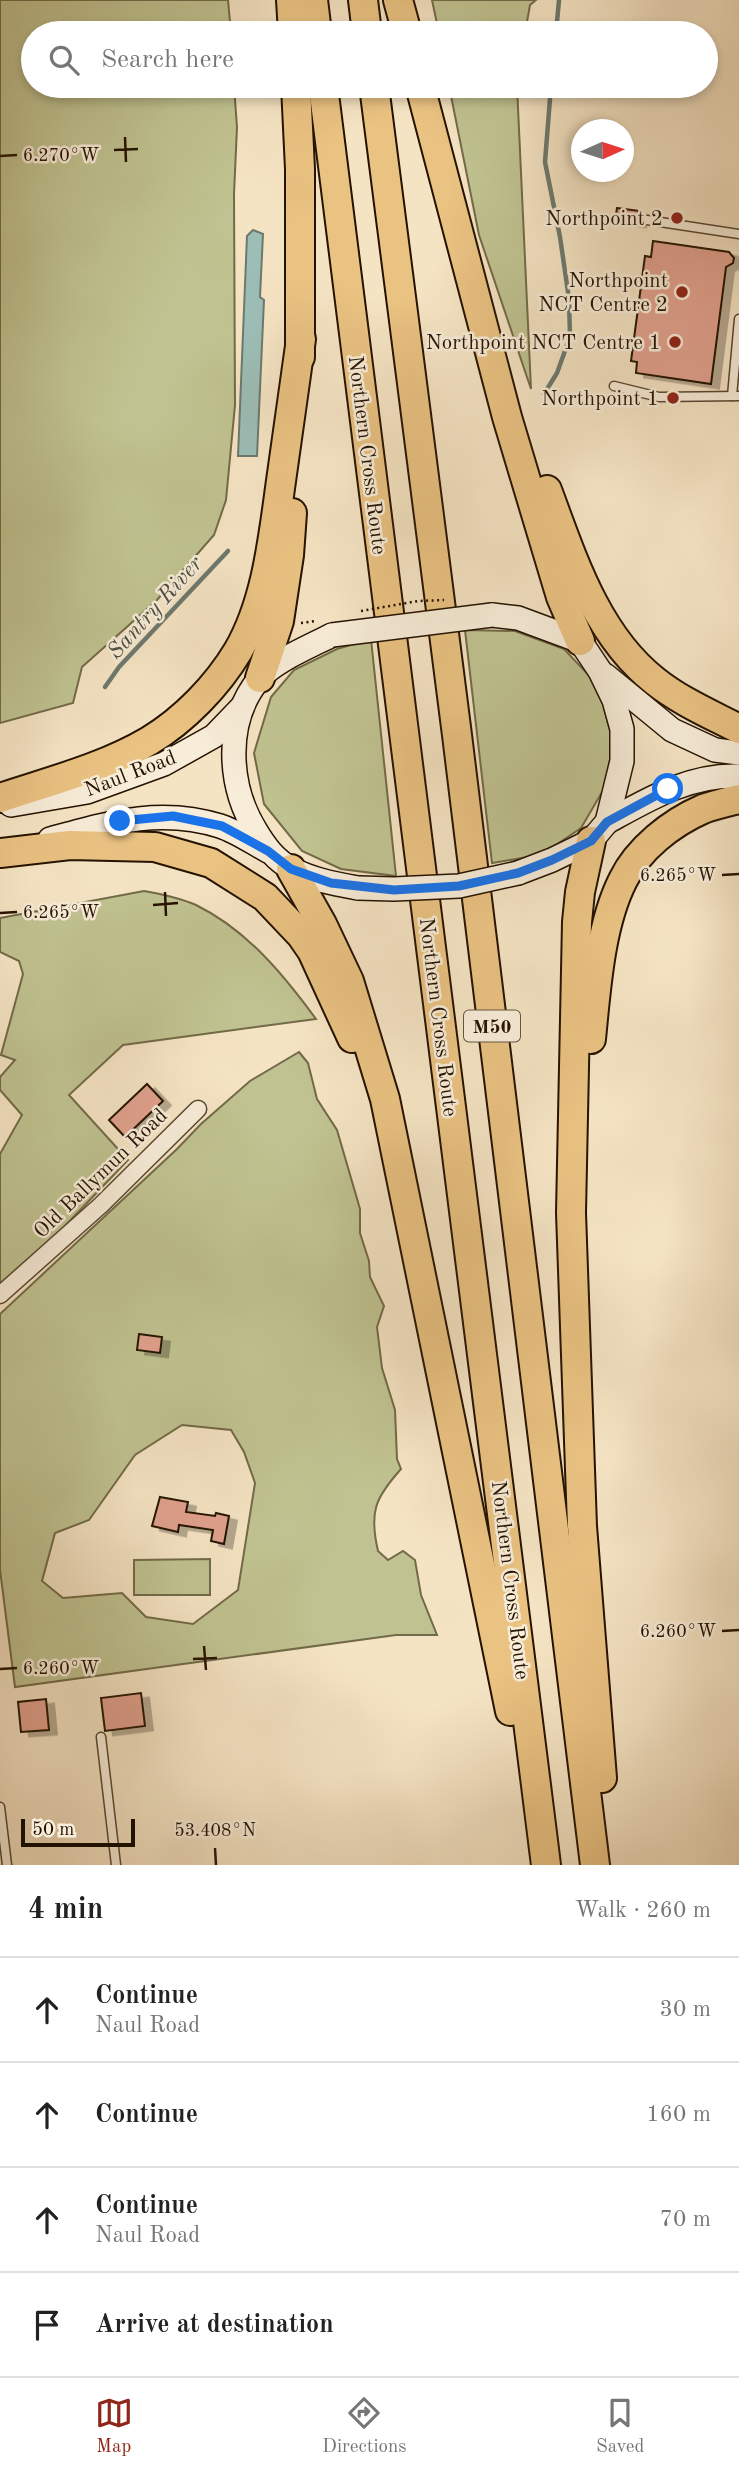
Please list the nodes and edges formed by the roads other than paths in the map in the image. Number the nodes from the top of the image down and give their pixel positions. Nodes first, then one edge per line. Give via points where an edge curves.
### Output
1 (291, 0) edge
2 (313, 0) edge
3 (363, 0) edge
4 (398, 0) edge
5 (292, 21) edge
6 (316, 21) edge
7 (366, 21) edge
8 (404, 21) edge
9 (297, 98) edge
10 (324, 98) edge
11 (376, 98) edge
12 (423, 98) edge
13 (647, 220) dead end
14 (739, 234) edge
15 (463, 254) junction
16 (739, 318) edge
17 (301, 339) junction
18 (614, 386) dead end
19 (735, 396) edge
20 (580, 641) junction
21 (600, 671) junction
22 (260, 678) junction
23 (243, 705) junction
24 (739, 729) edge
25 (739, 753) edge
26 (739, 776) edge
27 (0, 798) edge
28 (739, 799) edge
29 (0, 807) edge
30 (599, 831) junction
31 (0, 851) edge
32 (268, 851) junction
33 (291, 869) junction
34 (198, 1110) dead end
35 (406, 1203) junction
36 (571, 1213) junction
37 (0, 1295) edge
38 (101, 1737) dead end
39 (0, 1807) edge
40 (8, 1865) edge
41 (116, 1865) edge
42 (544, 1865) edge
43 (595, 1865) edge
44 (609, 1865) edge

1 - 5 highway
2 - 6 highway
3 - 7 highway
4 - 8 highway
9 - 17 highway
10 - 42 highway, Northern Cross Route / M50
11 - 43 highway, M50
12 - 15 highway
13 - 14 lane
15 - 20 highway via 561,597
15 - 24 highway via 573,559 600,615 623,649 653,680
16 - 19 lane
17 - 22 highway via 289,555 279,621
17 - 27 highway via 261,595 238,650 189,710 151,740 106,763
18 - 19 lane via 659,397
20 - 21 main road
20 - 22 main road, bridge via 518,618 492,615 332,635
21 - 25 main road via 672,730 715,750
21 - 30 main road via 622,729 622,761
22 - 23 main road
23 - 29 main road, Naul Road via 214,736 164,764 87,792
23 - 32 main road via 236,729 237,784 246,814
26 - 30 main road via 703,778 668,789
28 - 36 highway via 702,810 665,831 623,880 601,957
30 - 33 main road, bridge via 552,860 459,886 358,888
30 - 36 highway via 580,892 577,922
31 - 32 main road, Naul Road via 120,821 173,816 222,826
31 - 35 highway via 70,845 155,847 211,863 265,897 301,935 316,960 361,1059
32 - 33 main road
33 - 35 highway via 349,981 385,1100
34 - 37 street, Old Ballymun Road
35 - 42 highway
36 - 44 highway via 582,1526
38 - 41 lane
39 - 40 lane

